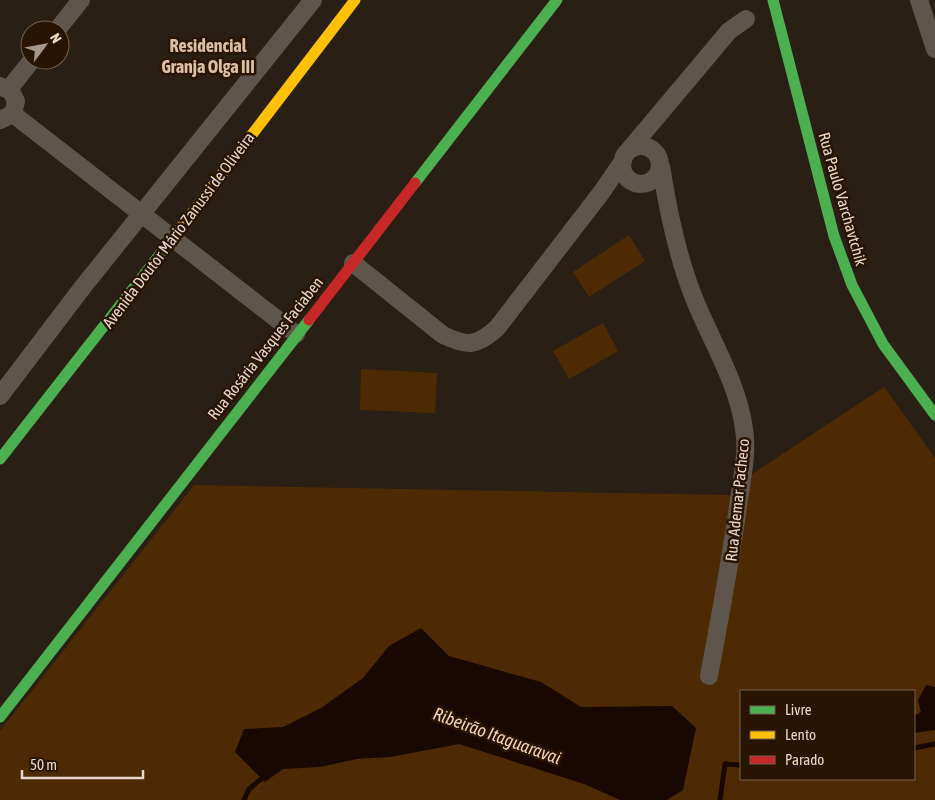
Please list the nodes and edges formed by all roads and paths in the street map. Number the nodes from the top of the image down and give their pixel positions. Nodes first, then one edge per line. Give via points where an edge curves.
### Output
1 (81, 0) edge
2 (313, 0) edge
3 (355, 0) edge
4 (557, 0) edge
5 (773, 0) edge
6 (919, 0) edge
7 (746, 19) dead end
8 (64, 20) edge
9 (935, 49) edge
10 (22, 70) edge
11 (4, 88) edge
12 (659, 116) junction
13 (6, 117) edge
14 (626, 156) junction
15 (660, 163) junction
16 (639, 183) junction
17 (601, 193) junction
18 (669, 215) junction
19 (142, 216) junction
20 (171, 238) junction
21 (353, 263) junction
22 (296, 334) junction
23 (0, 396) edge
24 (935, 416) edge
25 (0, 458) edge
26 (709, 676) dead end
27 (0, 716) edge

1 - 8 street
2 - 19 street
3 - 20 street, Avenida Doutor Mário Zanussi de Oliveira
4 - 21 street, Rua Rosária Vasques Faciaben
5 - 24 street, Rua Paulo Varchavtchik via 834,236 852,285 882,344
6 - 9 street
7 - 12 street via 729,31
10 - 11 street
11 - 13 street via 16,101
12 - 14 street
12 - 15 street, Rua Ademar Pacheco via 656,139
13 - 19 street
14 - 15 street via 634,147 647,146
14 - 16 street via 624,174
14 - 17 street
15 - 16 street via 656,178
15 - 18 street, Rua Ademar Pacheco
16 - 17 street via 618,183
16 - 18 street, Rua Ademar Pacheco via 660,196
17 - 21 street via 497,328 484,340 460,344 443,335
18 - 26 street, Rua Ademar Pacheco via 694,299 739,405 746,449 730,572
19 - 20 street
19 - 23 street via 82,288
20 - 22 street
20 - 25 street, Avenida Doutor Mário Zanussi de Oliveira via 116,313
21 - 22 street, Rua Rosária Vasques Faciaben
22 - 27 street, Rua Rosária Vasques Faciaben

